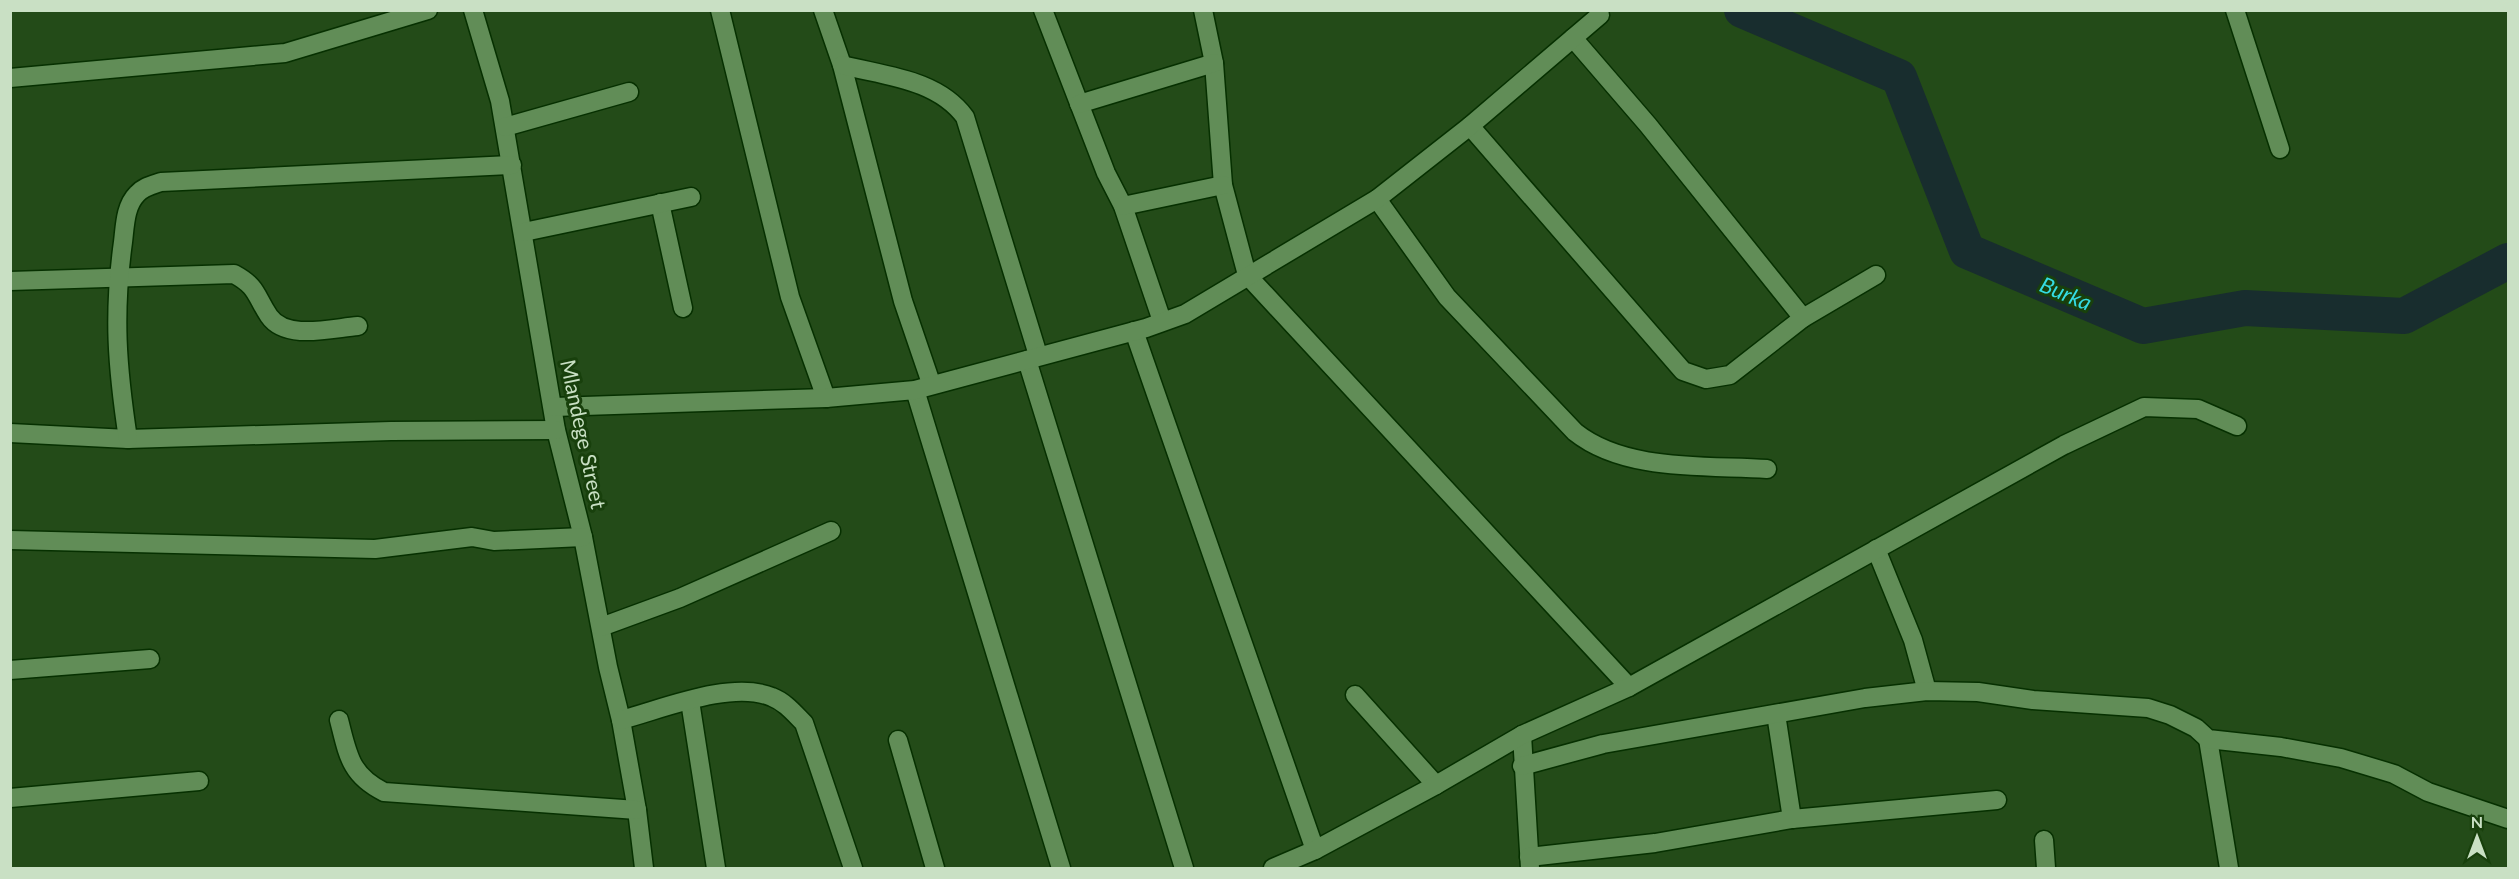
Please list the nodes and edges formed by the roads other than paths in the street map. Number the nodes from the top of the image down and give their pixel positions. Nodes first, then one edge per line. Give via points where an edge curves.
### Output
1 (428, 10) edge
2 (473, 10) edge
3 (720, 10) edge
4 (823, 10) edge
5 (1043, 10) edge
6 (1203, 10) edge
7 (2235, 10) edge
8 (1600, 15) dead end
9 (1573, 38) junction
10 (1214, 63) junction
11 (842, 64) junction
12 (10, 78) edge
13 (629, 92) dead end
14 (1079, 104) junction
15 (1470, 126) junction
16 (505, 127) junction
17 (2280, 149) dead end
18 (512, 165) junction
19 (1223, 185) junction
20 (691, 197) dead end
21 (1377, 199) junction
22 (660, 203) junction
23 (1123, 206) junction
24 (524, 232) junction
25 (1247, 274) junction
26 (1876, 274) dead end
27 (118, 278) junction
28 (10, 281) edge
29 (683, 308) dead end
30 (1803, 318) junction
31 (1162, 321) junction
32 (358, 326) dead end
33 (1134, 331) junction
34 (1032, 357) junction
35 (923, 387) junction
36 (826, 398) junction
37 (554, 407) junction
38 (2237, 426) dead end
39 (556, 430) junction
40 (10, 433) edge
41 (128, 439) junction
42 (1767, 469) dead end
43 (831, 531) dead end
44 (583, 537) junction
45 (10, 540) edge
46 (1876, 549) junction
47 (601, 627) junction
48 (150, 659) dead end
49 (10, 670) edge
50 (1629, 687) junction
51 (1927, 692) junction
52 (1355, 695) dead end
53 (690, 701) junction
54 (1776, 714) junction
55 (339, 720) dead end
56 (621, 720) junction
57 (1522, 735) junction
58 (2208, 739) junction
59 (898, 740) dead end
60 (1522, 766) junction
61 (199, 781) dead end
62 (1436, 785) junction
63 (10, 798) edge
64 (1997, 800) dead end
65 (637, 810) junction
66 (1792, 819) junction
67 (2508, 819) edge
68 (2044, 840) dead end
69 (1315, 850) junction
70 (1529, 863) edge
71 (644, 868) edge
72 (716, 868) edge
73 (852, 868) edge
74 (935, 868) edge
75 (1061, 868) edge
76 (1184, 868) edge
77 (1273, 868) edge
78 (2046, 868) edge
79 (2229, 868) edge

1 - 12 street via 285,53
2 - 16 street, Mlandege Street
3 - 36 street via 790,297
4 - 11 street
5 - 14 street
6 - 10 street
7 - 17 street
8 - 9 street
9 - 15 street
9 - 30 street
10 - 14 street
10 - 19 street
11 - 34 street via 930,87 965,117
11 - 35 street
13 - 16 street
14 - 23 street
15 - 21 street
15 - 30 street via 1683,371 1706,379 1730,375
16 - 18 street, Mlandege Street
18 - 24 street, Mlandege Street
18 - 27 street via 161,182 147,186 129,204
19 - 23 street
19 - 25 street
20 - 22 street
21 - 25 street
21 - 42 street via 1447,297 1589,443 1625,457
22 - 24 street
22 - 29 street
23 - 31 street
24 - 37 street, Mlandege Street
25 - 31 street via 1185,314
25 - 50 street
26 - 30 street
27 - 28 street
27 - 32 street via 234,274 248,281 269,316 282,327 303,330
27 - 41 street via 116,362
31 - 33 street
33 - 34 street
33 - 69 street
34 - 35 street
34 - 76 street
35 - 36 street
35 - 75 street
36 - 37 street
37 - 39 street, Mlandege Street
38 - 46 street via 2198,409 2144,407 2064,444
39 - 41 street
39 - 44 street, Mlandege Street
40 - 41 street
43 - 47 street via 680,598
44 - 45 street via 494,541 472,537 375,549
44 - 47 street, Mlandege Street
46 - 50 street
46 - 51 street via 1913,640
47 - 56 street, Mlandege Street
48 - 49 street
50 - 57 street
51 - 54 street via 1865,698
51 - 58 street via 1978,692 2148,708 2187,723
52 - 62 street
53 - 56 street
53 - 72 street
53 - 73 street via 734,691 755,692 790,708 804,723
54 - 60 street via 1603,744
54 - 66 street
55 - 65 street via 357,773 384,792
56 - 65 street, Mlandege Street
57 - 60 street
57 - 62 street
58 - 67 street via 2341,758 2394,774 2428,792
58 - 79 street
59 - 74 street
60 - 70 street
61 - 63 street
62 - 69 street
64 - 66 street
65 - 71 street, Mlandege Street
66 - 70 street
68 - 78 street
69 - 77 street

